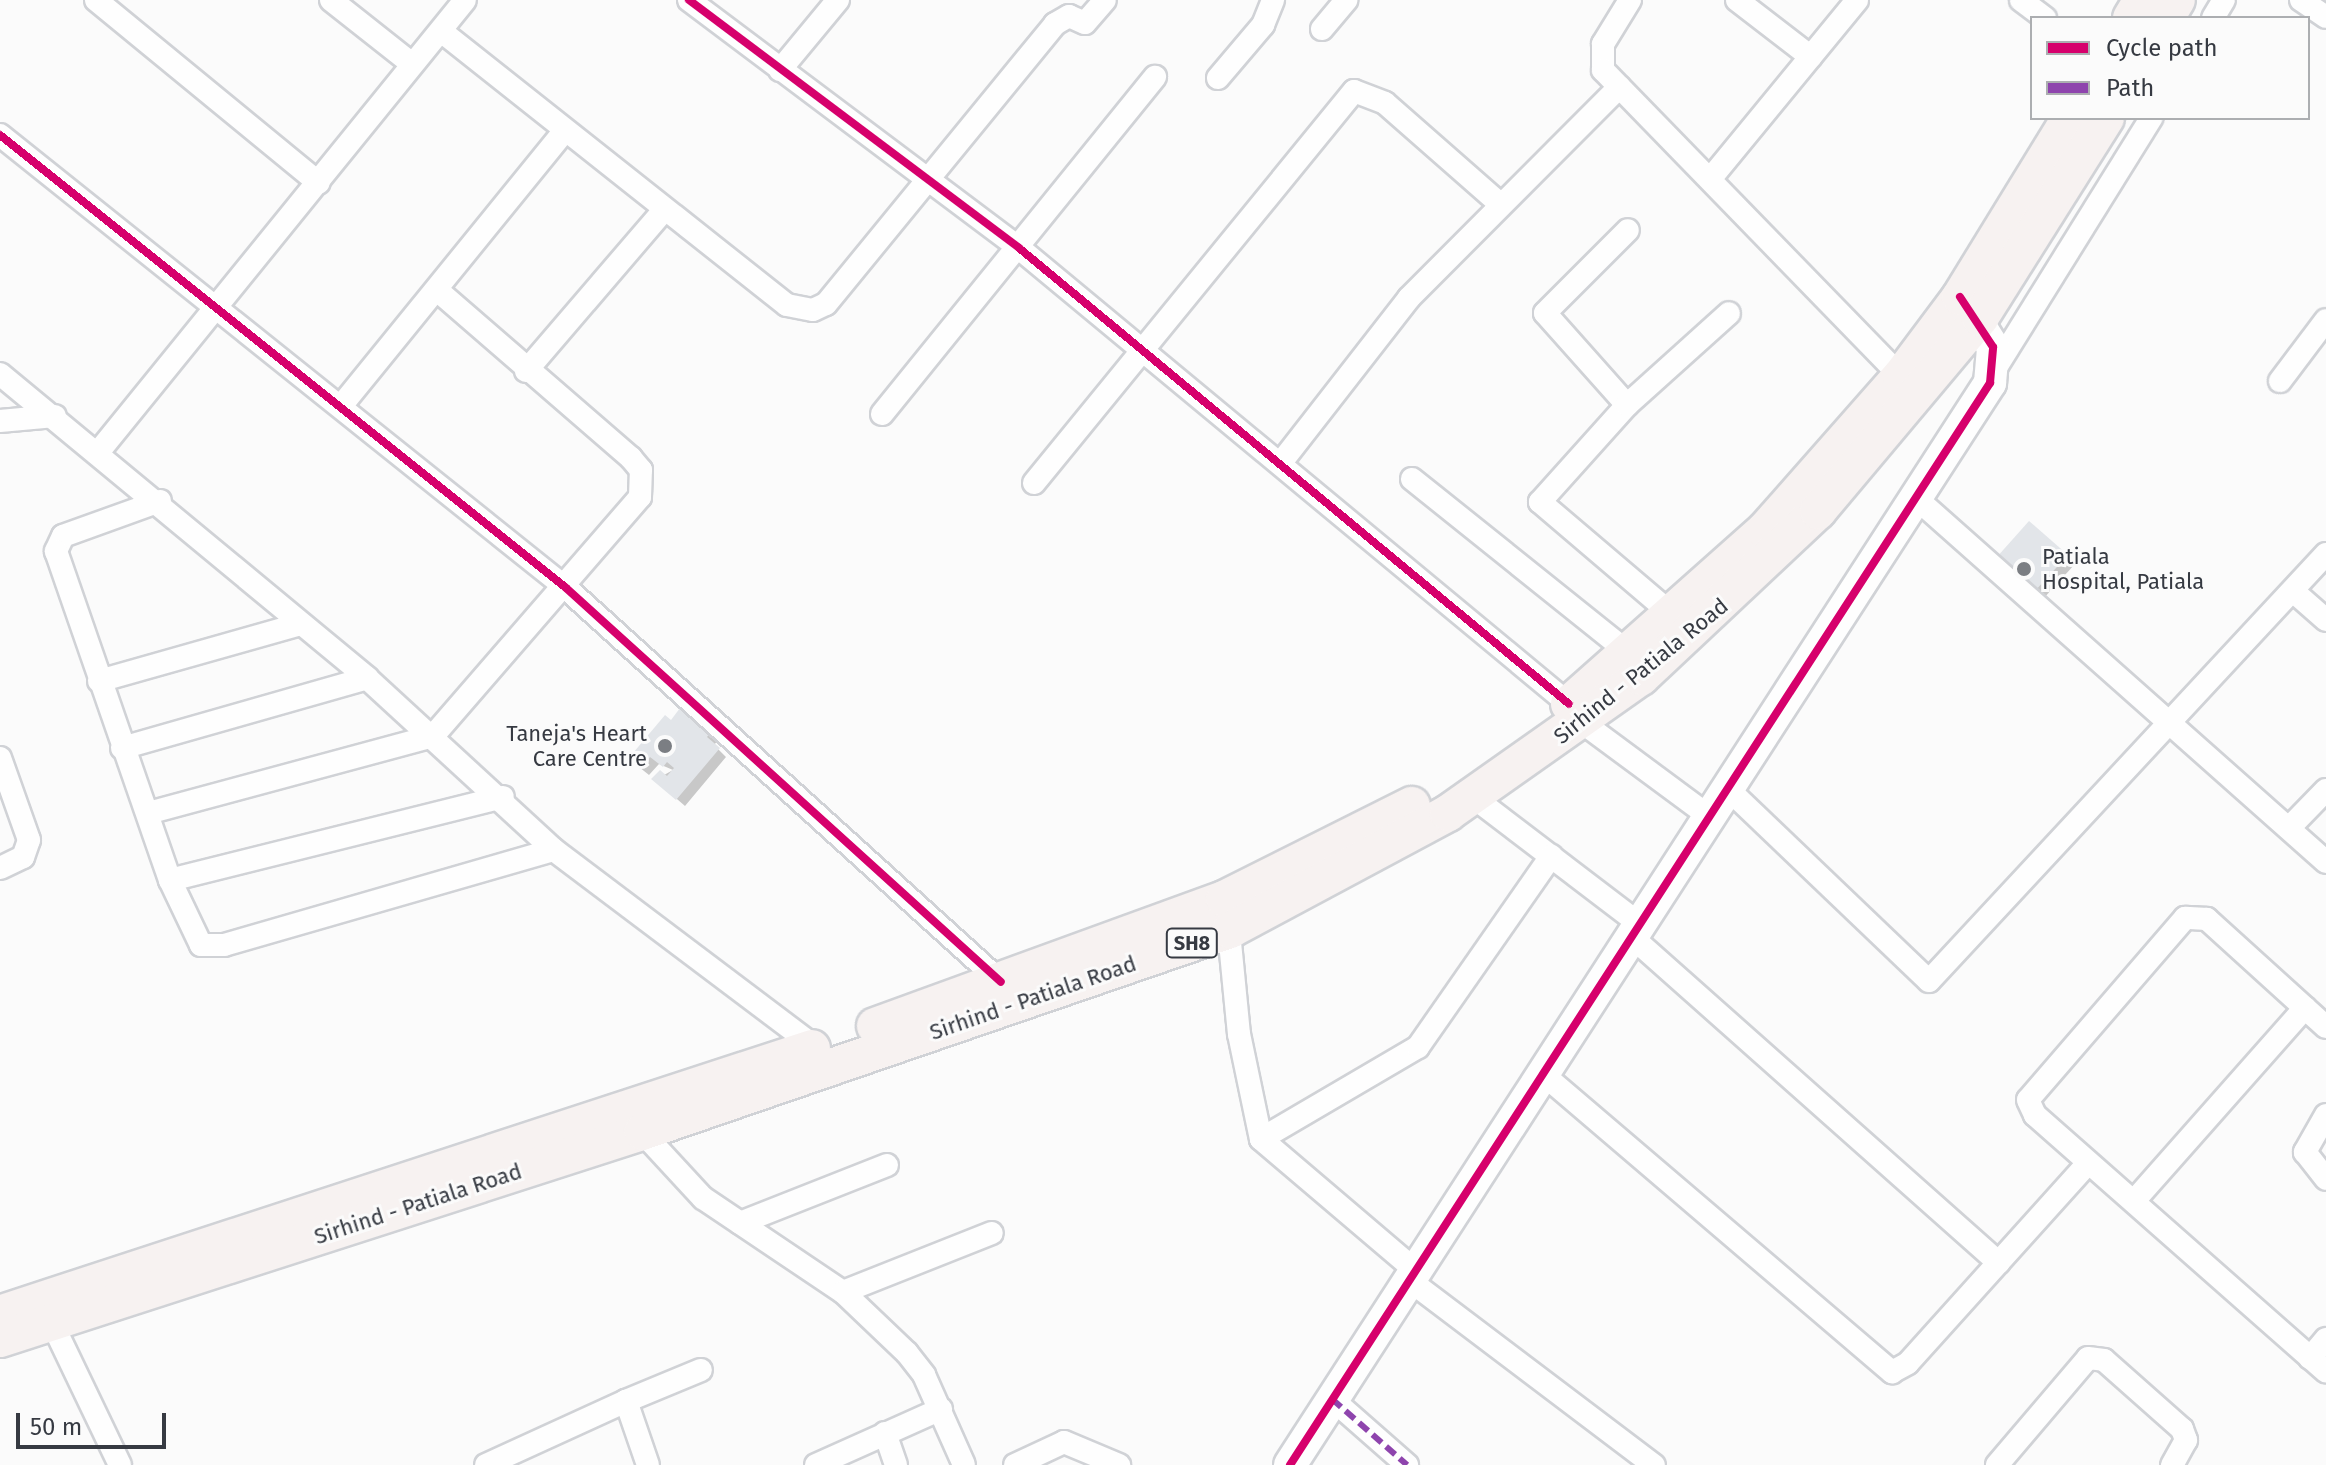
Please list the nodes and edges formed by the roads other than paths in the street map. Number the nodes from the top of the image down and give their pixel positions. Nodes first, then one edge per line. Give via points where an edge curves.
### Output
1 (96, 0) edge
2 (331, 0) edge
3 (465, 0) edge
4 (689, 0) edge
5 (838, 0) edge
6 (1051, 0) edge
7 (1105, 0) edge
8 (1273, 0) edge
9 (1346, 0) edge
10 (1630, 0) edge
11 (1737, 0) edge
12 (1857, 0) edge
13 (2021, 0) edge
14 (2301, 0) edge
15 (1069, 16) junction
16 (2042, 16) edge
17 (2326, 17) edge
18 (1322, 29) dead end
19 (441, 31) junction
20 (1811, 57) junction
21 (412, 64) junction
22 (780, 70) junction
23 (1155, 77) dead end
24 (1218, 78) dead end
25 (1619, 87) junction
26 (2069, 120) edge
27 (2105, 120) edge
28 (2150, 120) edge
29 (565, 130) junction
30 (0, 135) edge
31 (926, 175) junction
32 (1711, 178) junction
33 (319, 183) junction
34 (1499, 203) junction
35 (664, 210) junction
36 (1628, 230) dead end
37 (1019, 248) junction
38 (437, 290) junction
39 (216, 303) junction
40 (1970, 308) junction
41 (1729, 313) dead end
42 (2326, 320) edge
43 (1141, 346) junction
44 (1995, 369) junction
45 (526, 371) junction
46 (0, 374) edge
47 (1901, 376) junction
48 (2280, 381) dead end
49 (1627, 405) junction
50 (341, 406) junction
51 (882, 414) dead end
52 (55, 416) junction
53 (0, 421) edge
54 (100, 450) junction
55 (1283, 460) junction
56 (1412, 479) dead end
57 (1034, 483) dead end
58 (1917, 499) junction
59 (160, 501) junction
60 (2326, 554) edge
61 (565, 587) junction
62 (2293, 591) junction
63 (1674, 616) junction
64 (2326, 620) edge
65 (300, 624) junction
66 (1629, 653) junction
67 (367, 678) junction
68 (99, 681) junction
69 (1576, 714) junction
70 (2170, 724) junction
71 (433, 736) junction
72 (122, 748) junction
73 (0, 758) edge
74 (1727, 788) junction
75 (2326, 790) edge
76 (503, 797) junction
77 (1473, 797) junction
78 (148, 813) junction
79 (1710, 817) junction
80 (2289, 828) junction
81 (554, 850) junction
82 (1551, 856) junction
83 (2326, 862) edge
84 (0, 868) edge
85 (170, 880) junction
86 (1227, 914) junction
87 (1637, 931) junction
88 (1001, 982) junction
89 (2305, 1008) junction
90 (2326, 1027) edge
91 (815, 1047) junction
92 (1544, 1075) junction
93 (2326, 1115) edge
94 (642, 1132) junction
95 (1261, 1139) junction
96 (2088, 1163) junction
97 (887, 1165) dead end
98 (2326, 1179) edge
99 (2134, 1201) junction
100 (740, 1223) junction
101 (992, 1233) dead end
102 (1999, 1263) junction
103 (1412, 1275) junction
104 (843, 1292) junction
105 (0, 1314) edge
106 (52, 1323) junction
107 (0, 1339) edge
108 (2326, 1339) edge
109 (2318, 1365) edge
110 (701, 1370) dead end
111 (1332, 1399) junction
112 (626, 1401) junction
113 (941, 1409) junction
114 (885, 1433) junction
115 (494, 1464) edge
116 (120, 1465) edge
117 (648, 1465) edge
118 (816, 1465) edge
119 (896, 1465) edge
120 (964, 1465) edge
121 (1015, 1465) edge
122 (1119, 1465) edge
123 (1290, 1465) edge
124 (1407, 1465) edge
125 (1654, 1465) edge
126 (1997, 1465) edge
127 (2172, 1465) edge

1 - 33 street
2 - 21 street
3 - 19 street
4 - 22 street
5 - 22 street
6 - 15 street
7 - 15 street via 1085,23
8 - 24 street via 1263,25
9 - 18 street
10 - 25 street via 1600,58
11 - 20 street
12 - 20 street
13 - 16 street
14 - 17 street
15 - 31 street
19 - 21 street
19 - 29 street
20 - 32 street
21 - 33 street
22 - 31 street
23 - 37 street
25 - 32 street
25 - 34 street
26 - 40 main road
27 - 40 main road, Sirhind - Patiala Road / SH8
28 - 44 street
29 - 35 street
29 - 38 street
30 - 39 street
31 - 35 street via 826,304 813,310 787,305
31 - 37 street
32 - 47 street
33 - 39 street
34 - 43 street via 1360,88
34 - 55 street via 1409,298
35 - 45 street
36 - 49 street via 1545,313
37 - 43 street
37 - 51 street
38 - 45 street
38 - 50 street
39 - 50 street
39 - 54 street
40 - 44 street
40 - 47 main road
40 - 69 main road, Sirhind - Patiala Road / SH8 via 1798,532 1684,641
41 - 49 street
42 - 48 street
43 - 55 street
43 - 57 street
44 - 58 street
45 - 61 street via 631,458 644,483
46 - 52 street
47 - 63 main road via 1775,520
49 - 63 street via 1540,502
50 - 61 street
52 - 53 street
52 - 54 street
54 - 59 street
55 - 69 street
56 - 66 street
58 - 70 street
58 - 74 street
59 - 65 street
59 - 68 street via 56,542
60 - 62 street
61 - 71 street
61 - 88 street
62 - 64 street
62 - 70 street
63 - 66 main road
65 - 67 street
65 - 68 street
66 - 69 main road
67 - 71 street
67 - 72 street
68 - 72 street
69 - 77 main road, Sirhind - Patiala Road / SH8
69 - 79 street
69 - 86 main road
70 - 74 street via 1929,981
70 - 80 street
71 - 76 street
71 - 78 street
72 - 78 street
73 - 84 street via 29,840 23,857
74 - 79 street
75 - 80 street
76 - 81 street
76 - 85 street
77 - 82 street
77 - 86 main road, Sirhind - Patiala Road / SH8
78 - 85 street
79 - 87 street
80 - 83 street
81 - 85 street via 224,945 195,938
81 - 91 street
82 - 87 street
82 - 95 street via 1446,1016 1418,1047
86 - 88 main road
86 - 94 main road, Sirhind - Patiala Road / SH8
86 - 95 street via 1239,1034
87 - 92 street
87 - 102 street
88 - 91 main road
89 - 90 street
89 - 96 street via 2207,919 2185,918 2028,1100 2035,1115
89 - 99 street
91 - 105 main road
92 - 102 street via 1892,1372
92 - 103 street
93 - 98 street via 2305,1152
94 - 100 street via 671,1169
94 - 106 main road, Sirhind - Patiala Road / SH8
95 - 103 street
96 - 99 street
96 - 102 street
97 - 100 street
99 - 109 street
100 - 104 street
101 - 104 street
103 - 111 street
103 - 125 street
104 - 113 street via 907,1353
106 - 107 main road, Sirhind - Patiala Road / SH8
106 - 116 street
108 - 109 street
110 - 112 street
111 - 123 street
111 - 124 street
112 - 115 street
112 - 117 street
113 - 114 street
113 - 120 street
114 - 118 street
114 - 119 street
121 - 122 street via 1064,1442
126 - 127 street via 2081,1360 2096,1358 2182,1429 2186,1440

